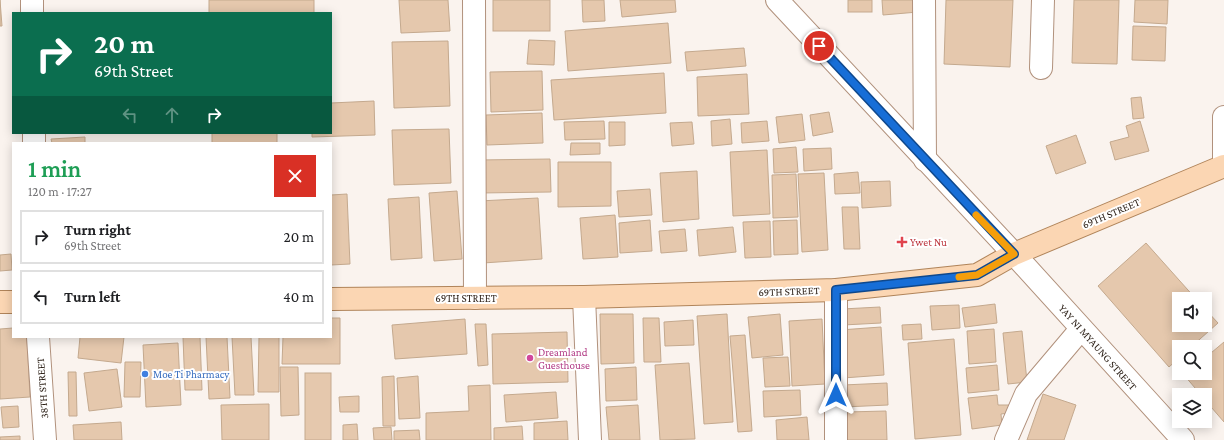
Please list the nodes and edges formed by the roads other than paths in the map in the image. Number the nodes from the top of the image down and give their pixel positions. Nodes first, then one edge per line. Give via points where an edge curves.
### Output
1 (32, 0) edge
2 (474, 0) edge
3 (777, 0) edge
4 (924, 0) edge
5 (1043, 0) edge
6 (32, 12) edge
7 (1041, 68) dead end
8 (1224, 117) edge
9 (925, 160) junction
10 (1224, 166) edge
11 (1014, 254) junction
12 (836, 290) junction
13 (584, 297) junction
14 (474, 298) junction
15 (332, 299) edge
16 (0, 302) edge
17 (12, 302) edge
18 (1081, 329) junction
19 (38, 338) edge
20 (45, 440) edge
21 (590, 440) edge
22 (836, 440) edge
23 (1006, 440) edge
24 (1183, 440) edge

1 - 6 street
2 - 14 street
3 - 9 street, YAY NI MYAUNG STREET
4 - 9 street
5 - 7 street
8 - 10 street
9 - 11 street, YAY NI MYAUNG STREET
10 - 11 main road, 69TH STREET
11 - 12 main road, 69TH STREET via 977,275
11 - 18 street, YAY NI MYAUNG STREET
12 - 13 main road, 69TH STREET
12 - 22 street
13 - 14 main road, 69TH STREET
13 - 21 street
14 - 15 main road, 69TH STREET
16 - 17 main road
18 - 23 street via 1026,394
18 - 24 street, YAY NI MYAUNG STREET
19 - 20 street, 38TH STREET

